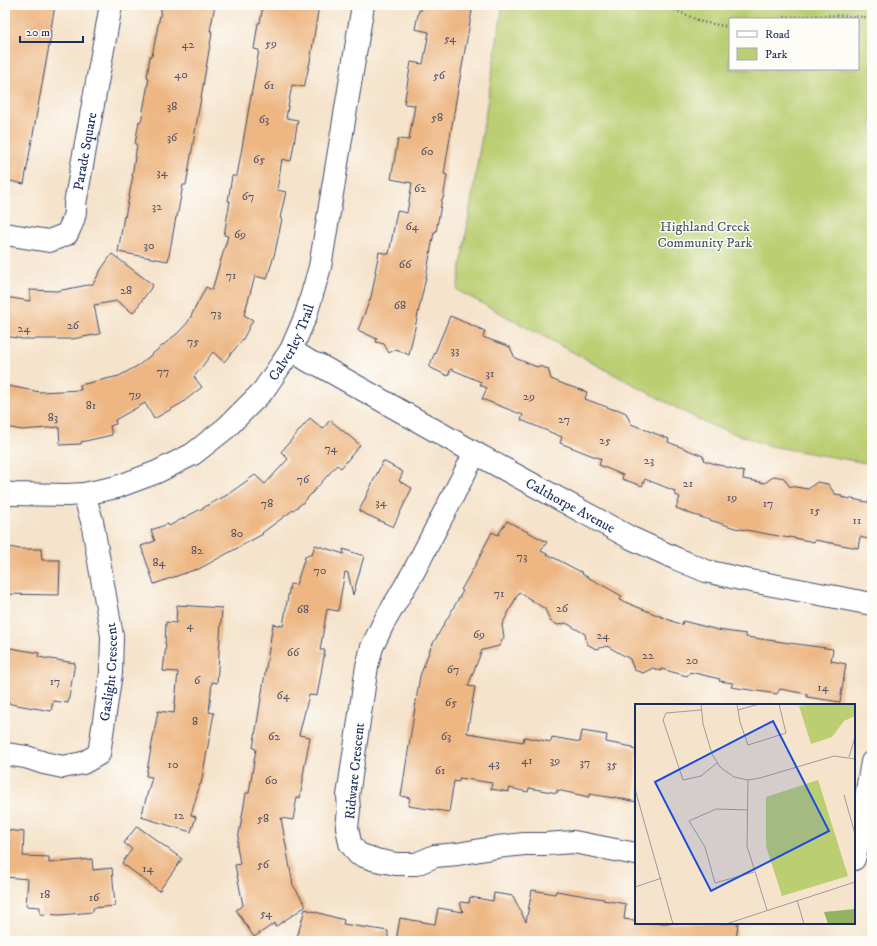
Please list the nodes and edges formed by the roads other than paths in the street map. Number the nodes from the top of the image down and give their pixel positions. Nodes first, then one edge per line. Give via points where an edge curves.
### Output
1 (111, 5) edge
2 (364, 5) edge
3 (5, 234) edge
4 (291, 350) junction
5 (475, 453) junction
6 (5, 493) edge
7 (84, 494) junction
8 (872, 604) edge
9 (5, 754) edge
10 (872, 762) edge
11 (635, 854) edge
12 (855, 855) edge

1 - 3 street, Parade Square via 74,220 67,234 49,241
2 - 4 street, Calverley Trail via 320,267 306,315
4 - 5 street, Calthorpe Avenue
4 - 7 street, Calverley Trail via 263,391 226,428 193,454 157,472 117,487
5 - 8 street, Calthorpe Avenue via 631,538 706,571
5 - 11 street, Ridware Crescent via 372,647 348,796 347,827 350,843 358,854 396,864 416,864 435,856 524,844 574,842
6 - 7 street, Calverley Trail
7 - 9 street, Gaslight Crescent via 92,521 112,636 111,673 98,754 83,763 63,767
10 - 12 street

